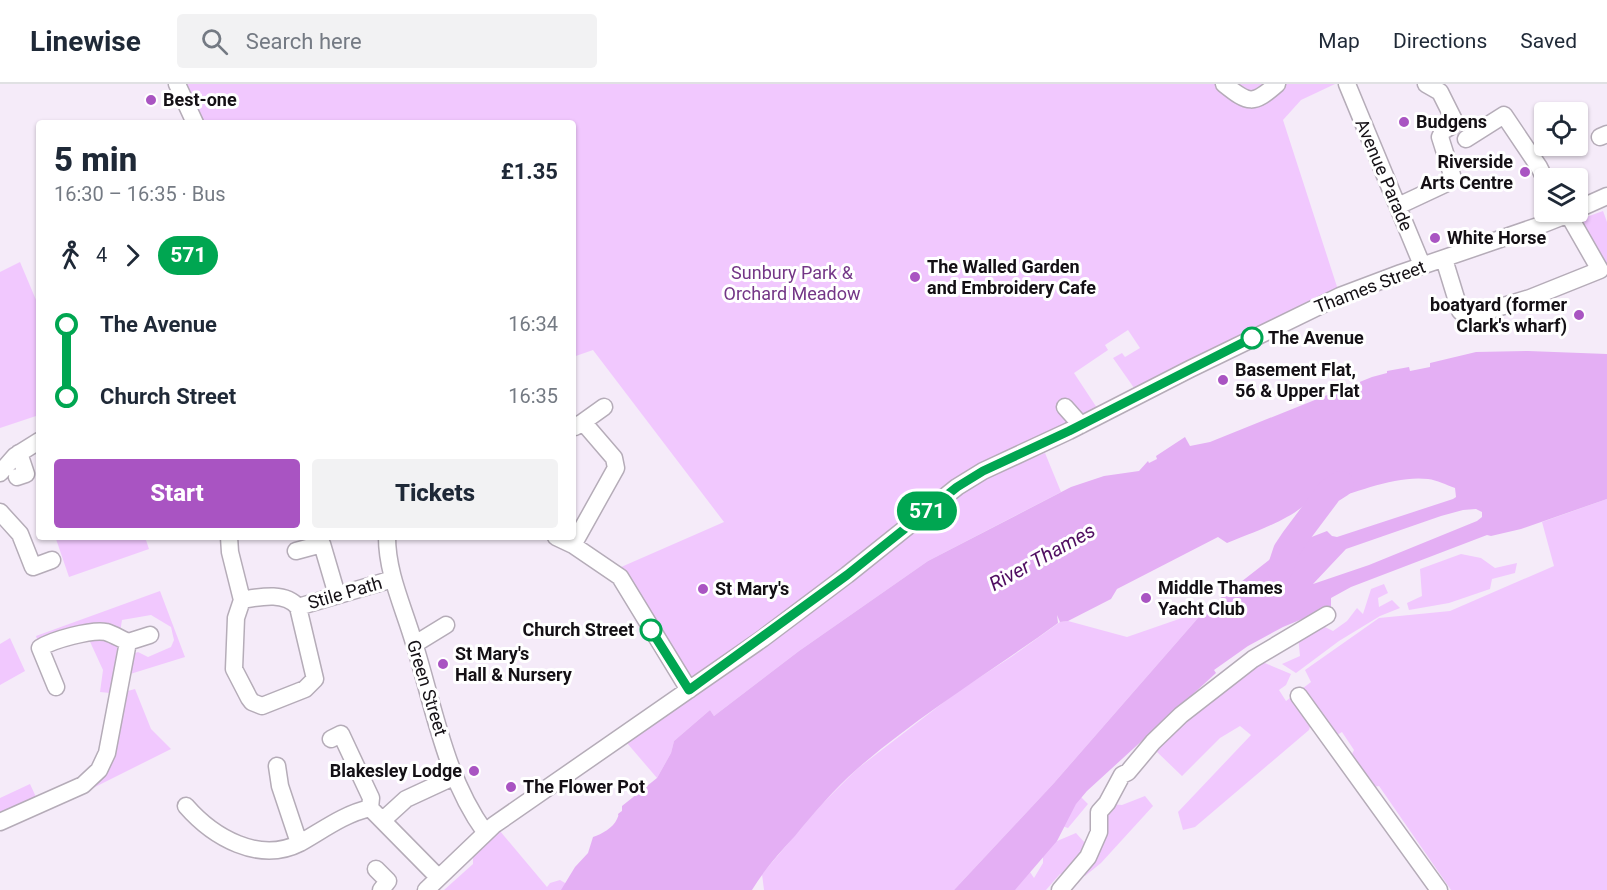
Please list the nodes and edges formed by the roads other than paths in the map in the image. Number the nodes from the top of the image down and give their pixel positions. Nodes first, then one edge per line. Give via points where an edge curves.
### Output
1 (177, 84) edge
2 (1224, 84) edge
3 (1277, 84) edge
4 (1347, 84) edge
5 (1426, 84) edge
6 (194, 120) edge
7 (1466, 139) dead end
8 (1540, 168) edge
9 (1607, 196) edge
10 (1588, 204) edge
11 (1398, 206) junction
12 (1542, 222) edge
13 (1574, 222) edge
14 (1444, 259) junction
15 (1422, 266) junction
16 (604, 407) dead end
17 (1065, 407) dead end
18 (1081, 425) junction
19 (36, 443) edge
20 (7, 460) edge
21 (17, 477) dead end
22 (0, 512) edge
23 (576, 539) edge
24 (229, 540) edge
25 (387, 540) edge
26 (562, 540) edge
27 (575, 540) edge
28 (573, 545) junction
29 (296, 551) dead end
30 (52, 560) dead end
31 (393, 579) junction
32 (337, 595) junction
33 (242, 600) junction
34 (298, 607) junction
35 (1327, 615) dead end
36 (446, 625) dead end
37 (150, 635) dead end
38 (128, 642) junction
39 (415, 644) junction
40 (56, 687) dead end
41 (689, 690) junction
42 (1299, 696) dead end
43 (331, 739) dead end
44 (276, 767) dead end
45 (447, 780) dead end
46 (186, 806) dead end
47 (370, 808) junction
48 (383, 820) junction
49 (0, 822) edge
50 (485, 832) junction
51 (299, 843) junction
52 (376, 868) dead end
53 (438, 877) junction
54 (381, 890) edge
55 (426, 890) edge
56 (1060, 890) edge
57 (1439, 890) edge

1 - 6 street
2 - 3 street via 1255,100
4 - 11 street, Avenue Parade
5 - 11 street via 1440,92 1454,120 1440,137 1452,175 1445,184
7 - 8 street via 1504,115
9 - 10 street, Thames Street
11 - 15 street, Avenue Parade
12 - 14 street, Thames Street
13 - 14 street via 1600,270 1530,298 1467,317 1460,311
14 - 15 street, Thames Street
15 - 18 street, Thames Street via 1323,304
16 - 23 street via 579,425 614,458 616,468
17 - 18 street
18 - 41 street, Thames Street via 957,487 847,575
19 - 20 street
20 - 21 street via 26,474
22 - 30 street via 20,534 33,567
24 - 33 street
25 - 31 street, Green Street
26 - 28 street
27 - 28 street
28 - 41 street via 620,577
29 - 32 street via 322,544
31 - 32 street, Stile Path
31 - 39 street, Green Street
32 - 34 street, Stile Path
33 - 34 street, Stile Path via 274,596 293,601
33 - 34 street, Stile Path via 235,629 234,669 257,705 267,705 305,688 315,679
35 - 56 street via 1253,659 1153,742 1122,775 1100,812 1099,832 1088,857
36 - 39 street
37 - 38 street
38 - 40 street via 105,632 47,643 40,648
38 - 49 street via 107,753 99,770 83,785
39 - 50 street, Green Street via 451,767
41 - 50 street, Thames Street
42 - 57 street
43 - 47 street via 341,734 370,798
44 - 51 street
45 - 48 street via 406,799
46 - 51 street via 200,822 240,845 262,850 285,849
47 - 48 street
47 - 51 street via 354,812
48 - 53 street
50 - 53 street, Thames Street
52 - 54 street via 388,881
53 - 55 street, Thames Street

